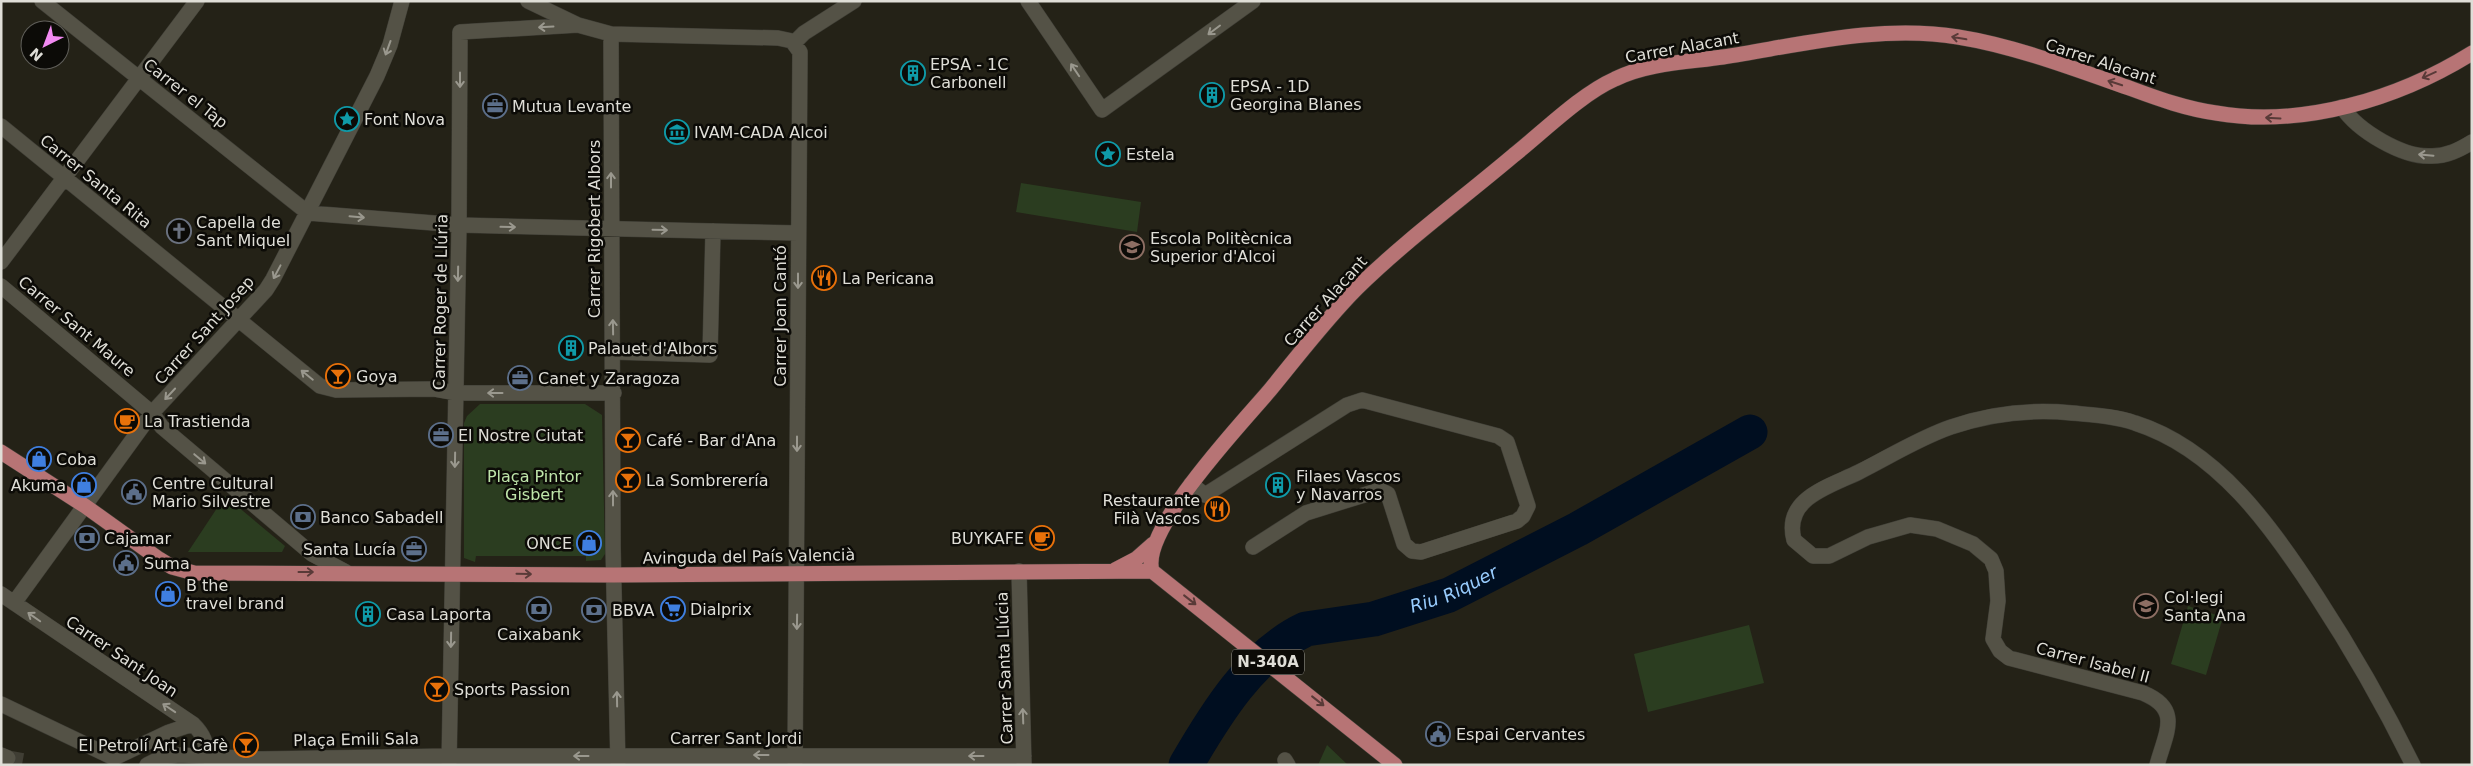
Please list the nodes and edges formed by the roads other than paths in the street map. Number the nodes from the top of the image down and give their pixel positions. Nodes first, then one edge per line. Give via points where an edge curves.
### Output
1 (42, 1) edge
2 (197, 1) edge
3 (402, 1) edge
4 (528, 1) edge
5 (854, 1) edge
6 (1028, 1) edge
7 (1254, 1) edge
8 (578, 25) junction
9 (611, 34) junction
10 (794, 43) junction
11 (2472, 53) edge
12 (140, 79) junction
13 (2342, 107) junction
14 (1, 126) edge
15 (2472, 142) edge
16 (66, 178) junction
17 (308, 213) junction
18 (459, 225) junction
19 (612, 229) junction
20 (713, 231) junction
21 (798, 233) junction
22 (1, 262) edge
23 (1, 286) edge
24 (238, 320) junction
25 (613, 352) junction
26 (456, 393) junction
27 (614, 393) junction
28 (152, 413) junction
29 (1, 452) edge
30 (1191, 484) junction
31 (85, 506) junction
32 (1153, 544) junction
33 (1253, 547) dead end
34 (1114, 570) junction
35 (1019, 571) junction
36 (1152, 571) junction
37 (346, 572) junction
38 (797, 573) junction
39 (453, 574) junction
40 (614, 575) junction
41 (1, 594) edge
42 (14, 603) junction
43 (1, 704) edge
44 (193, 724) junction
45 (207, 757) junction
46 (449, 760) edge
47 (618, 760) edge
48 (795, 760) edge
49 (1024, 760) edge
50 (261, 762) edge
51 (147, 765) edge
52 (1395, 765) edge
53 (2157, 765) edge
54 (2413, 765) edge

1 - 12 street, Carrer el Tap
2 - 12 street
3 -> 17 street, Carrer Sant Josep via 390,45 377,76
4 - 8 street
5 - 10 street
7 -> 6 street via 1102,110
8 - 9 street
8 -> 18 street, Carrer Roger de Llúria via 460,32
9 - 10 street via 778,38
19 -> 9 street, Carrer Rigobert Albors
10 - 21 street, Carrer Joan Cantó via 798,46 800,59
11 -> 13 main road, Carrer Alacant via 2411,83
12 - 16 street
12 - 17 street, Carrer el Tap
15 -> 13 street via 2454,152 2423,156 2367,132
13 -> 30 main road, Carrer Alacant via 2281,118 2214,113 2003,48 1960,37 1909,32 1870,34 1658,67 1617,77 1587,96 1379,267 1336,311
14 - 16 street, Carrer Santa Rita
16 - 22 street
16 - 24 street, Carrer Santa Rita
17 -> 18 street
17 -> 24 street, Carrer Sant Josep via 273,280
18 -> 19 street
18 -> 26 street, Carrer Roger de Llúria
19 -> 20 street
25 -> 19 street, Carrer Rigobert Albors
20 - 21 street
20 - 25 street via 710,355
21 -> 38 street, Carrer Joan Cantó
23 - 28 street, Carrer Sant Maure
26 -> 24 street, Carrer Santa Rita via 434,389 360,391 325,388
24 -> 28 street, Carrer Sant Josep
25 - 27 street, Carrer Rigobert Albors
27 -> 26 street
26 -> 39 street, Carrer Roger de Llúria
40 -> 27 street, Carrer Rigobert Albors
28 - 31 street, Carrer Sant Josep
28 -> 37 street, Avinguda del País Valencià via 162,427 312,554
29 - 31 main road, Avinguda del País Valencià
30 - 32 main road, Carrer Alacant
30 - 33 street via 1205,495 1347,405 1362,400 1498,436 1506,442 1528,506 1517,522 1421,552 1412,551 1404,544 1388,494 1380,490 1306,513
31 -> 37 main road, Avinguda del País Valencià via 159,560 184,570 206,573
31 - 42 street, Carrer Sant Josep
32 - 34 main road, Carrer Alacant via 1136,559
32 - 36 main road, Carrer Alacant
34 - 35 main road, Avinguda del País Valencià
34 - 36 main road, Avinguda del País Valencià
35 - 38 main road, Avinguda del País Valencià
49 -> 35 street, Carrer Santa Llúcia
36 -> 52 main road, N-340A
37 - 39 main road, Avinguda del País Valencià
38 - 40 main road, Avinguda del País Valencià
38 -> 48 street, Carrer Joan Cantó
39 -> 40 main road, Avinguda del País Valencià
39 -> 46 street, Carrer Roger de Llúria
47 -> 40 street, Carrer Rigobert Albors
41 - 42 street, Carrer Sant Joan
44 -> 42 street, Carrer Sant Joan
43 - 44 street via 114,758
44 - 45 street, Carrer Sant Joan via 206,742
45 - 50 street, Plaça Emili Sala
45 - 51 street, Plaça Emili Sala via 172,756
47 -> 46 street, Carrer Sant Jordi
46 - 50 street, Plaça Emili Sala
48 -> 47 street, Carrer Sant Jordi
49 -> 48 street, Carrer Sant Jordi
53 - 54 street, Carrer Isabel II via 2168,724 2163,703 2143,693 2009,658 2000,651 1993,639 1998,600 1996,571 1991,559 1973,544 1937,529 1910,525 1868,537 1829,556 1813,556 1794,540 1791,521 1794,513 1812,496 1893,454 1936,433 1979,420 2029,412 2059,412 2136,423 2161,434 2206,463 2256,511 2280,540 2343,636

